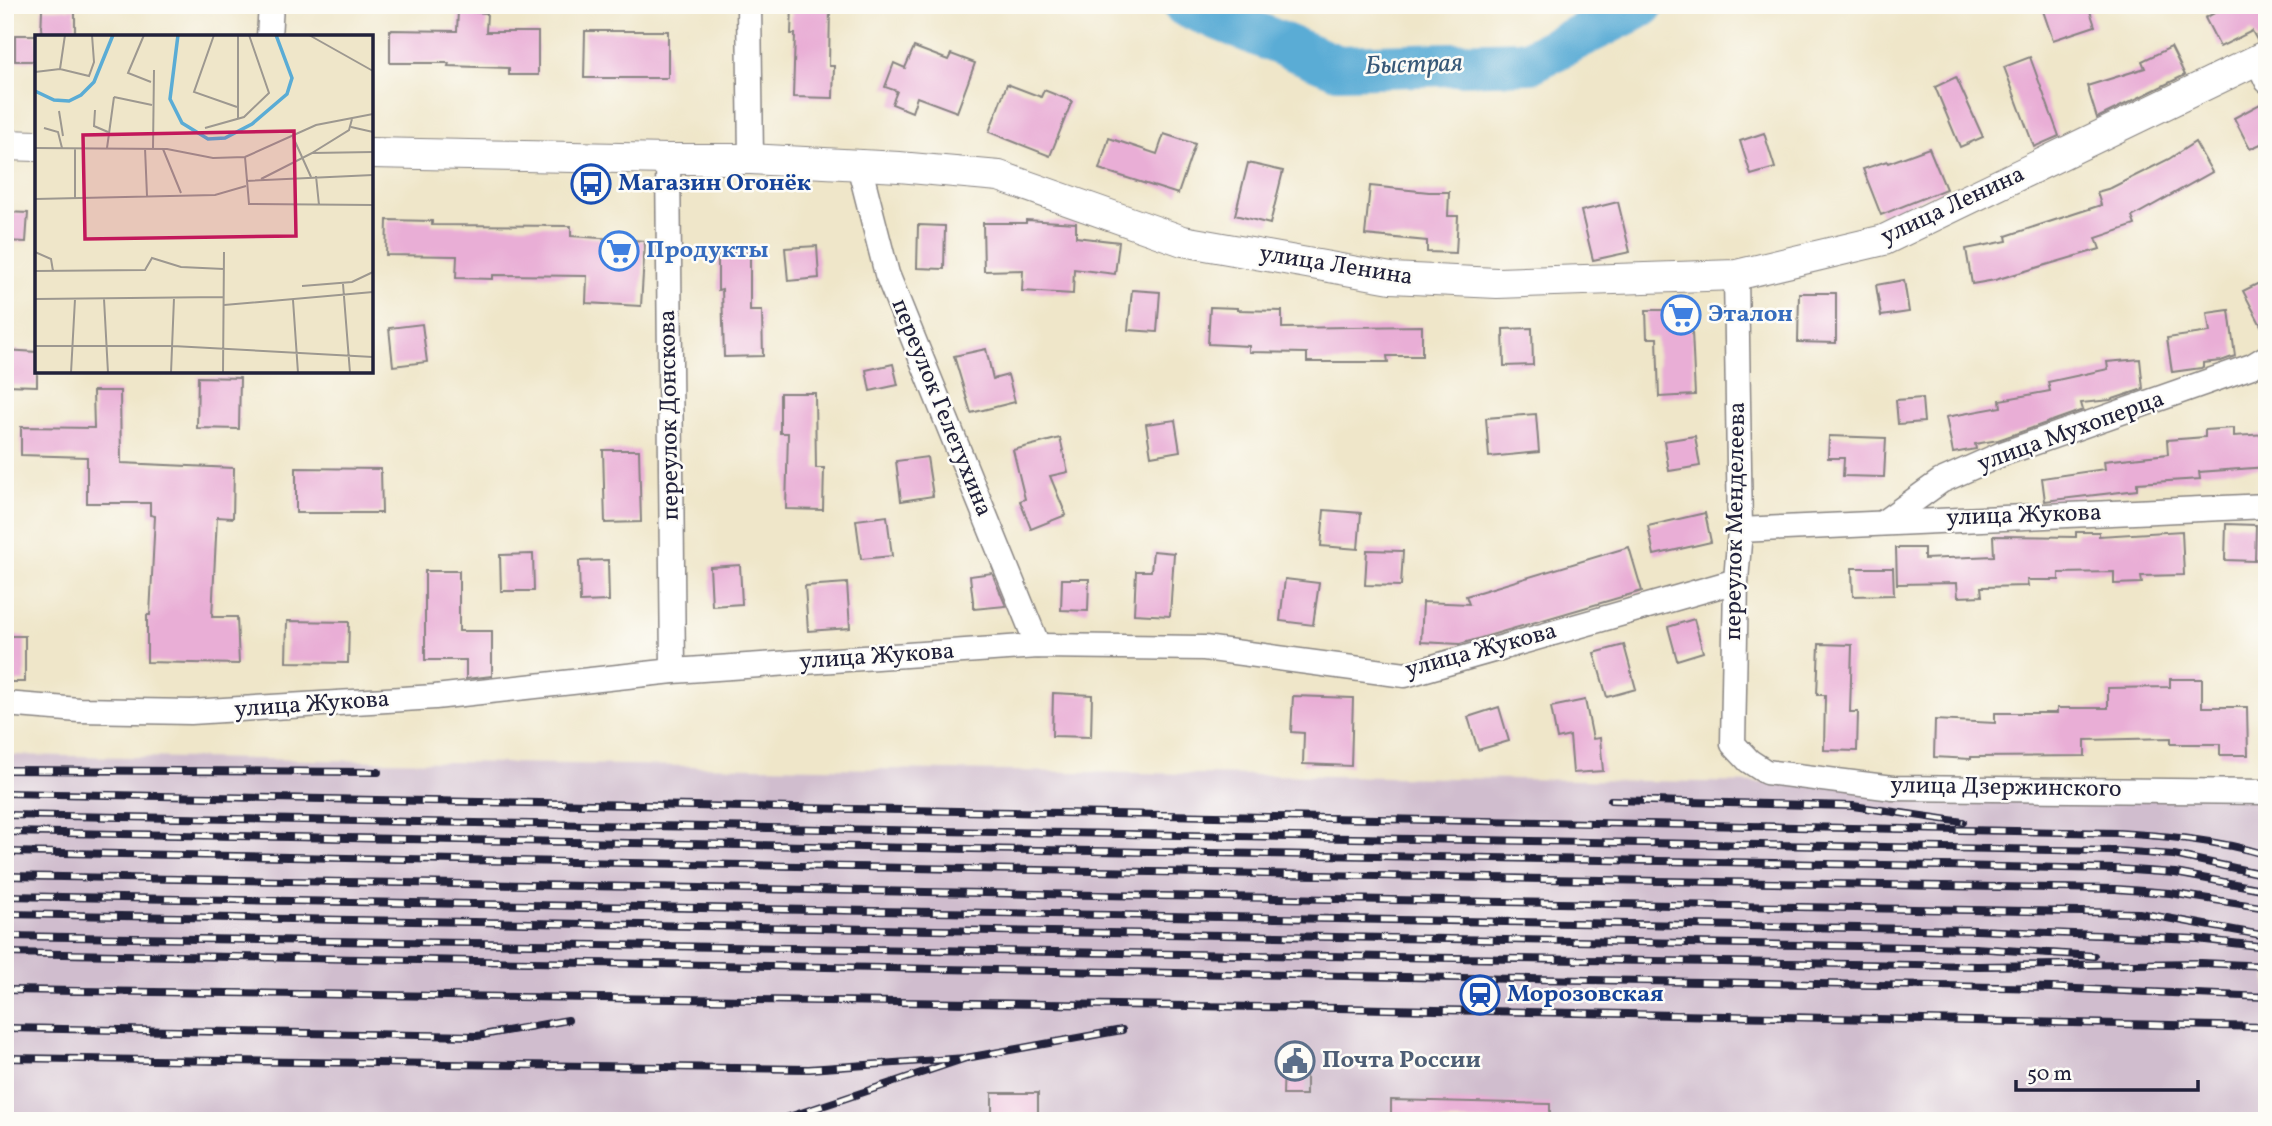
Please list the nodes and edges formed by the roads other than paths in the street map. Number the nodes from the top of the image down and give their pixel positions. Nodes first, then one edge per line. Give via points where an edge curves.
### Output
1 (271, 5) edge
2 (749, 5) edge
3 (269, 35) edge
4 (2264, 65) edge
5 (5, 145) edge
6 (35, 146) edge
7 (373, 153) edge
8 (667, 159) junction
9 (751, 159) junction
10 (859, 165) junction
11 (1736, 275) junction
12 (2267, 357) edge
13 (2267, 506) edge
14 (1884, 522) junction
15 (1740, 530) junction
16 (1736, 581) junction
17 (1038, 646) junction
18 (673, 671) junction
19 (5, 704) edge
20 (1749, 761) joint
21 (2267, 792) edge

1 - 3 street
2 - 9 street
4 - 11 street, улица Ленина via 1884,240
5 - 6 street
7 - 8 street, улица Ленина
8 - 9 street, улица Ленина
8 - 18 street, переулок Донскова
9 - 10 street, улица Ленина
10 - 11 street, улица Ленина via 999,176 1183,241 1391,278 1497,282
10 - 17 street, переулок Гелетухина via 887,274
11 - 15 street, переулок Менделеева
12 - 14 street, улица Мухоперца via 1941,481
13 - 14 street, улица Жукова
14 - 15 street, улица Жукова
15 - 16 street, переулок Менделеева
16 - 17 street, улица Жукова via 1405,675 1204,648
16 - 20 street, переулок Менделеева via 1732,744
17 - 18 street, улица Жукова
18 - 19 street, улица Жукова via 435,697 191,712
20 - 21 street, улица Дзержинского via 1766,772 1893,788

